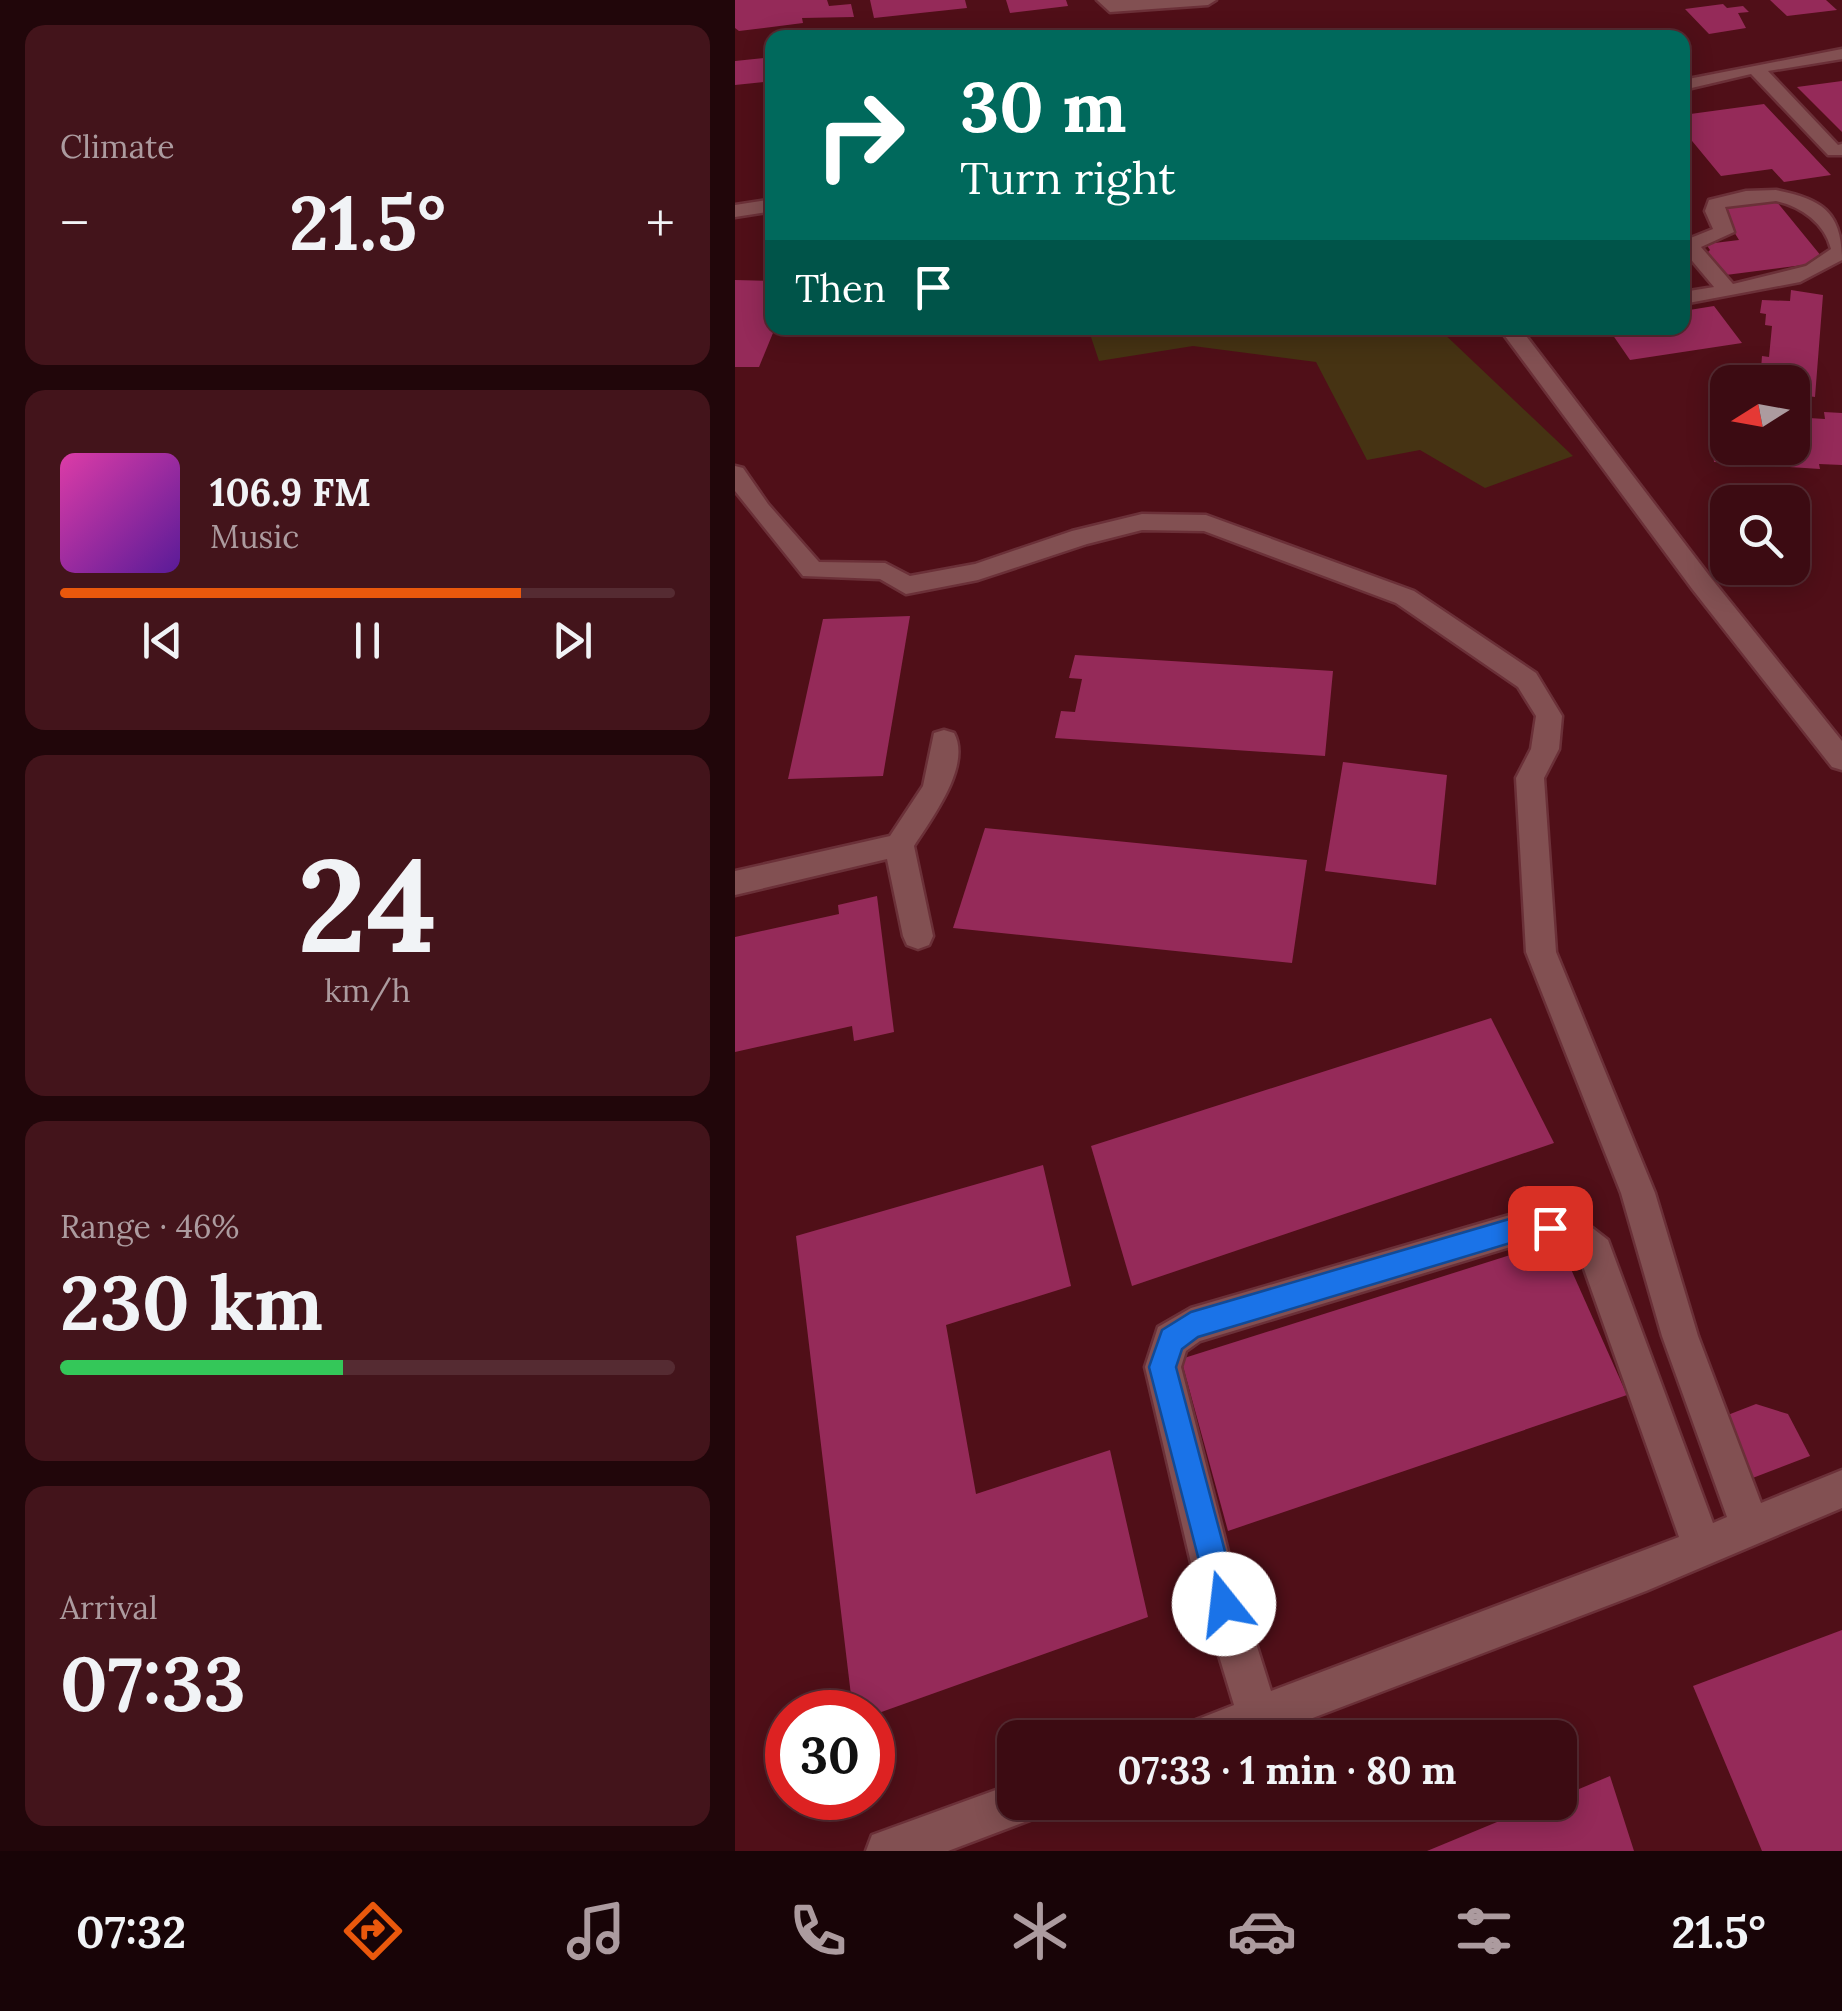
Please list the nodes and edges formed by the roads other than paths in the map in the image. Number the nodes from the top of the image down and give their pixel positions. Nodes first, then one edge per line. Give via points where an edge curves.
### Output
1 (1105, 0) edge
2 (1208, 0) edge
3 (1842, 38) edge
4 (1736, 53) dead end
5 (1842, 54) edge
6 (1755, 68) junction
7 (1690, 83) edge
8 (1839, 153) edge
9 (765, 206) edge
10 (735, 211) edge
11 (765, 227) edge
12 (735, 232) edge
13 (1690, 245) edge
14 (1690, 246) edge
15 (1727, 289) junction
16 (1690, 297) edge
17 (1523, 335) edge
18 (735, 473) edge
19 (944, 740) dead end
20 (1842, 760) edge
21 (899, 846) junction
22 (735, 883) edge
23 (918, 936) dead end
24 (1842, 1489) edge
25 (1750, 1527) junction
26 (1702, 1547) junction
27 (1258, 1717) junction
28 (1250, 1720) edge
29 (997, 1811) edge
30 (888, 1851) edge

1 - 2 street via 1110,7
3 - 4 street
5 - 6 street
6 - 7 street
6 - 8 street
9 - 10 street
11 - 12 street
13 - 15 street via 1724,232 1716,204 1767,194 1814,208 1839,238 1834,262 1820,270
14 - 15 street
15 - 16 street
17 - 20 street via 1702,584
18 - 25 street via 811,570 885,571 906,585 977,572 1142,522 1206,523 1405,597 1527,680 1549,716 1545,749 1530,778 1541,952 1637,1193 1680,1336
19 - 21 street via 937,788
21 - 22 street
21 - 23 street
24 - 25 street
25 - 26 street
26 - 27 street
26 - 27 street via 1596,1252 1570,1232 1530,1225 1191,1326 1171,1340 1163,1367 1212,1567
27 - 28 street
29 - 30 street

